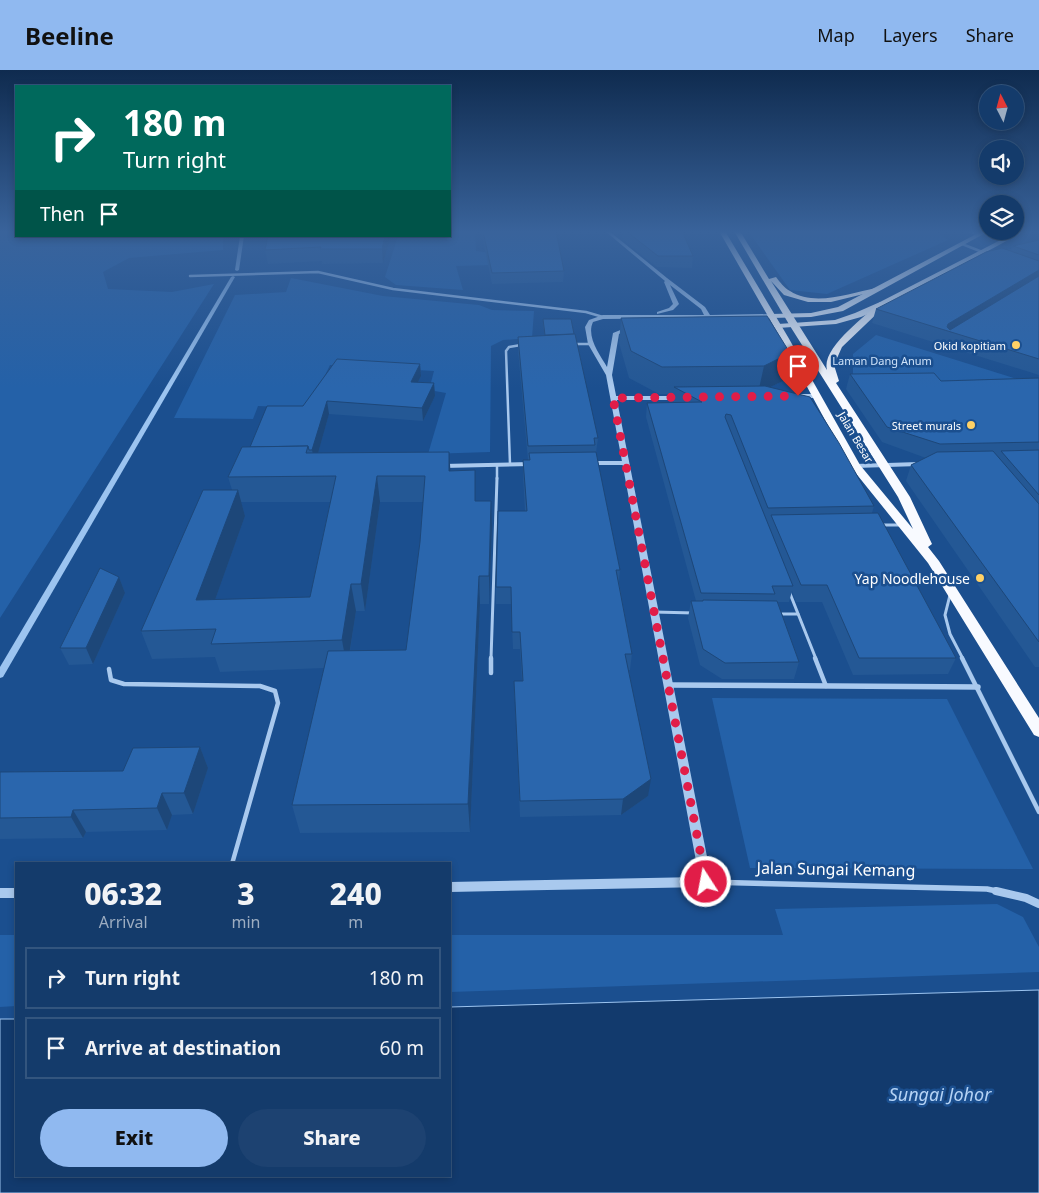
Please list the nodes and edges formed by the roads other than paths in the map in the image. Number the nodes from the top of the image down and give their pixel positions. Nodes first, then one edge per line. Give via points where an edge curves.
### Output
1 (368, 283) edge
2 (667, 283) edge
3 (671, 283) edge
4 (752, 283) edge
5 (769, 283) edge
6 (776, 283) edge
7 (888, 283) edge
8 (922, 283) edge
9 (876, 290) junction
10 (883, 304) junction
11 (646, 316) junction
12 (708, 316) junction
13 (771, 316) junction
14 (788, 316) junction
15 (603, 317) junction
16 (773, 326) junction
17 (794, 326) junction
18 (638, 327) edge
19 (703, 327) edge
20 (591, 344) junction
21 (528, 345) edge
22 (564, 345) edge
23 (609, 375) junction
24 (836, 388) junction
25 (797, 396) edge
26 (816, 396) junction
27 (613, 398) junction
28 (681, 398) edge
29 (587, 463) edge
30 (625, 463) junction
31 (510, 464) junction
32 (538, 464) edge
33 (922, 464) edge
34 (497, 465) junction
35 (884, 465) junction
36 (440, 466) edge
37 (855, 466) junction
38 (873, 525) edge
39 (903, 525) junction
40 (933, 561) junction
41 (787, 588) edge
42 (951, 590) junction
43 (654, 612) junction
44 (702, 613) edge
45 (769, 614) edge
46 (798, 614) junction
47 (109, 669) dead end
48 (491, 674) dead end
49 (668, 685) junction
50 (826, 686) junction
51 (978, 687) junction
52 (1039, 732) edge
53 (1039, 812) edge
54 (233, 862) edge
55 (706, 882) junction
56 (451, 887) edge
57 (0, 893) edge
58 (15, 893) edge
59 (1039, 904) edge

1 - 15 street via 586,312
2 - 11 street via 676,304 671,309
3 - 12 street via 703,308
4 - 13 highway, Jalan Besar
5 - 14 highway, Jalan Besar
6 - 9 highway via 784,291 804,298 842,298
7 - 9 main road
8 - 10 main road
9 - 14 main road via 840,309
10 - 17 main road via 836,322
10 - 24 highway via 838,346 830,365
11 - 12 street
11 - 15 street
12 - 13 street
12 - 19 street via 712,327
13 - 14 main road
13 - 16 highway, Jalan Besar
14 - 17 highway, Jalan Besar
15 - 20 street via 591,321 588,327
16 - 17 main road
16 - 26 highway, Jalan Besar
17 - 24 highway, Jalan Besar
18 - 23 street via 616,333
20 - 22 lane
20 - 23 street
21 - 31 lane via 509,347 506,351
23 - 27 street
24 - 35 highway, Jalan Besar
25 - 26 street
26 - 37 highway, Jalan Besar
27 - 28 street
27 - 30 street
29 - 30 street
30 - 43 street
31 - 32 street
31 - 34 street
33 - 35 street
34 - 36 street
34 - 48 lane
35 - 37 street
35 - 40 highway, Jalan Besar via 904,497
37 - 39 highway, Jalan Besar
38 - 39 lane
39 - 40 highway, Jalan Besar
40 - 42 highway, Jalan Besar
41 - 46 lane
42 - 51 lane via 945,615 950,634
42 - 52 highway, Jalan Besar
43 - 44 lane
43 - 49 street
45 - 46 lane
46 - 50 lane
47 - 54 lane via 110,680 124,684 260,686 275,691 278,703
49 - 50 street
49 - 55 street
50 - 51 street
51 - 53 lane
55 - 56 street, Jalan Sungai Kemang
55 - 59 street, Jalan Sungai Kemang via 987,889
57 - 58 street

